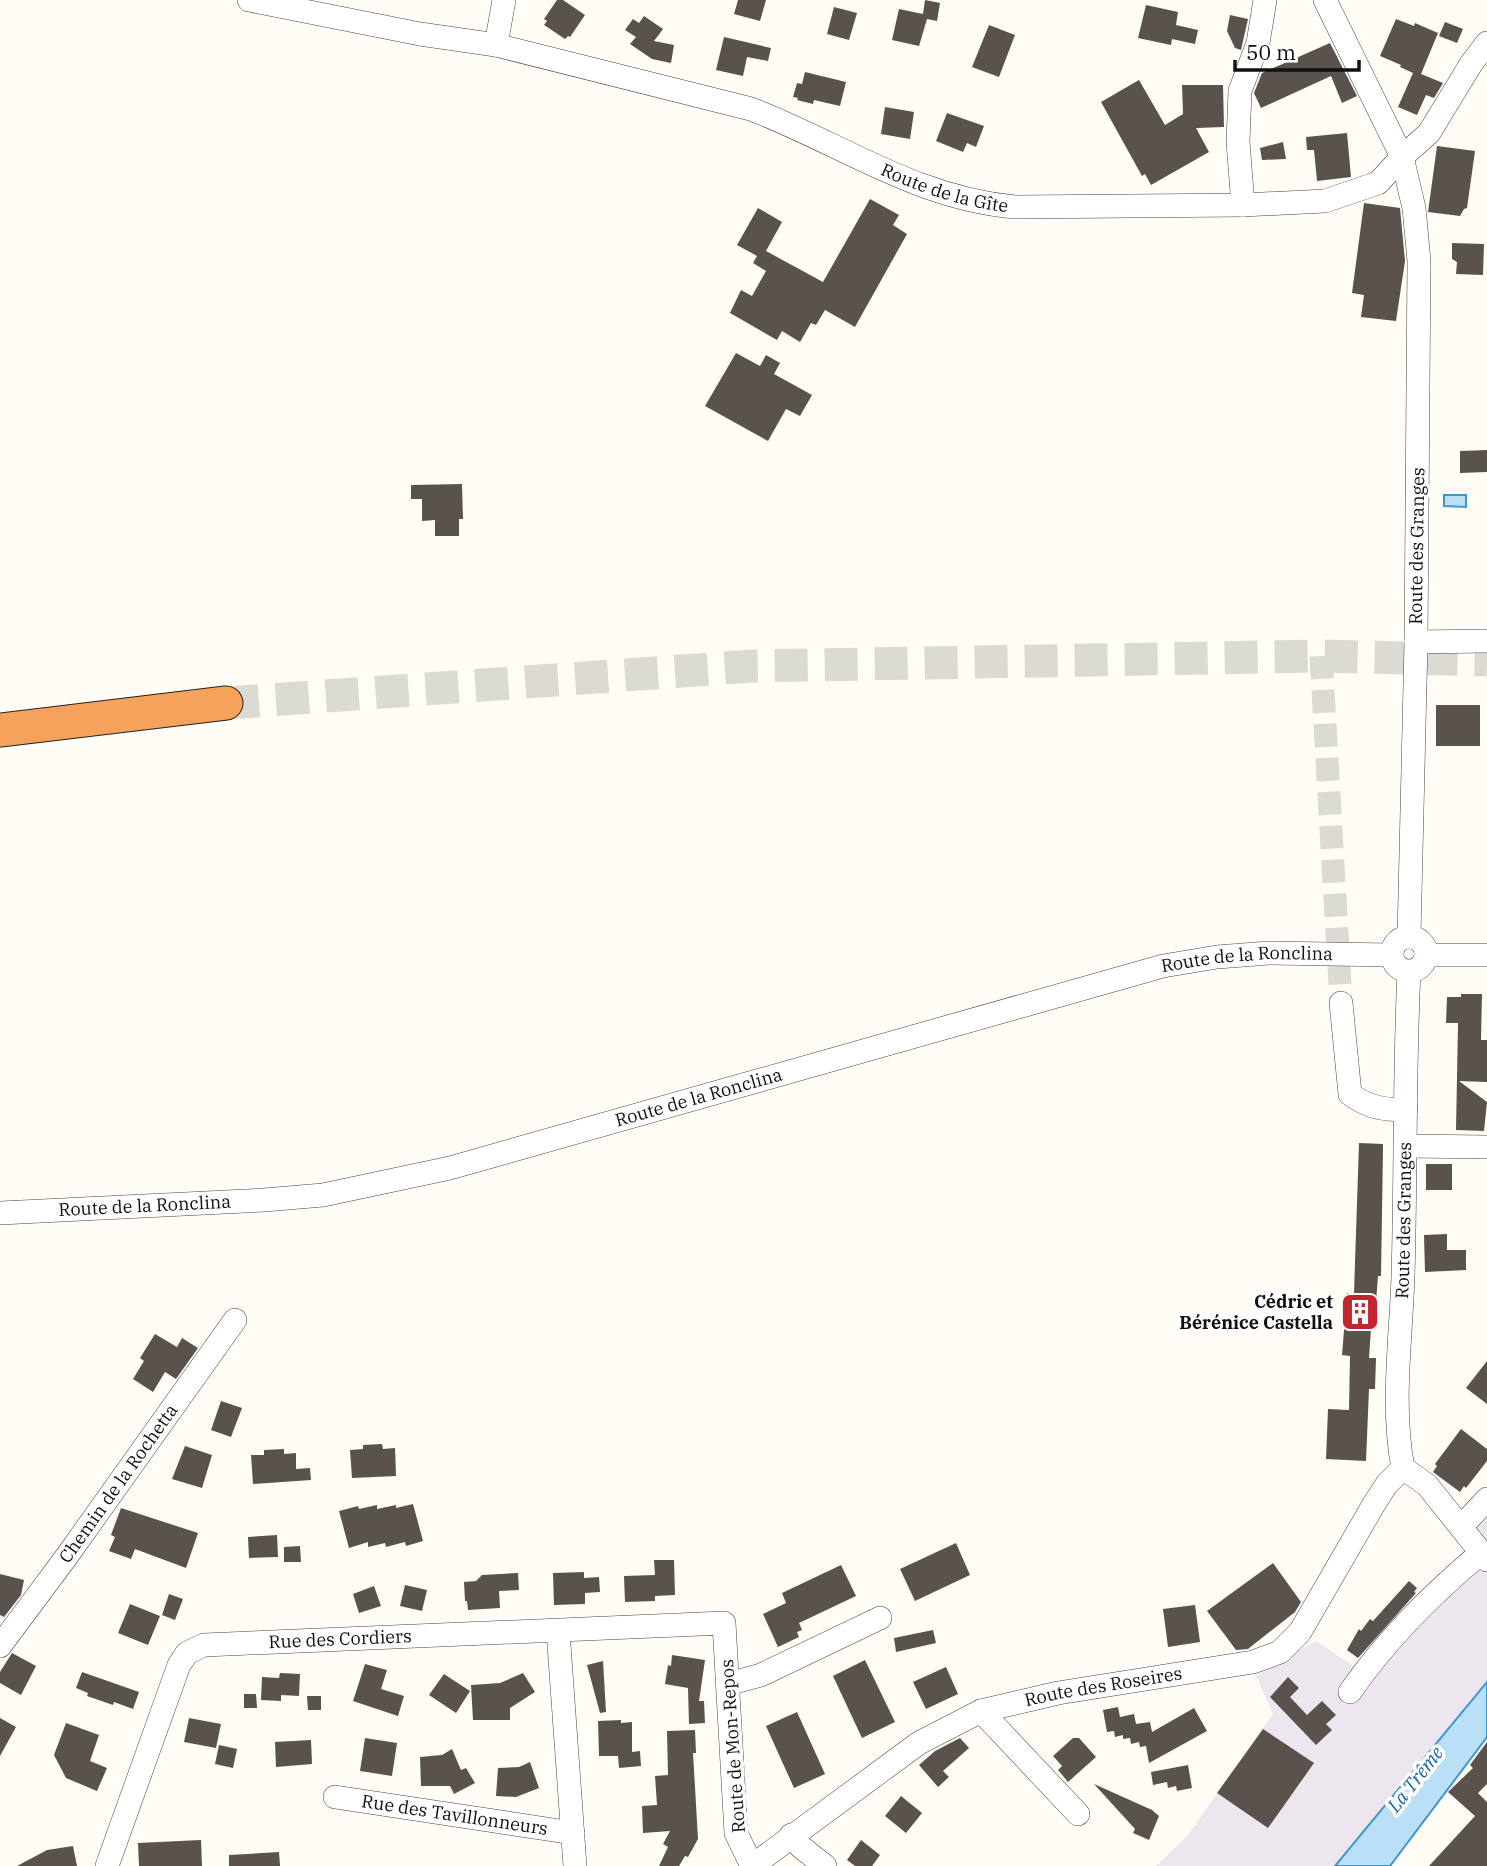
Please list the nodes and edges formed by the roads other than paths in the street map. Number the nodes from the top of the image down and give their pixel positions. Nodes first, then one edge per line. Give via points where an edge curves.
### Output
1 (249, 0) edge
2 (504, 0) edge
3 (1265, 0) edge
4 (1325, 0) edge
5 (1487, 43) edge
6 (496, 45) junction
7 (1402, 157) junction
8 (1243, 205) junction
9 (1487, 641) edge
10 (1416, 642) junction
11 (226, 703) tunnel mouth
12 (0, 730) edge
13 (1409, 937) junction
14 (1391, 954) junction
15 (1426, 955) junction
16 (1487, 955) edge
17 (1409, 972) junction
18 (1341, 1003) tunnel mouth
19 (1406, 1109) junction
20 (1407, 1146) junction
21 (1487, 1147) edge
22 (0, 1213) edge
23 (235, 1320) dead end
24 (1403, 1468) junction
25 (1487, 1499) edge
26 (1461, 1527) junction
27 (1484, 1556) edge
28 (880, 1618) dead end
29 (724, 1623) joint
30 (558, 1631) junction
31 (0, 1646) edge
32 (728, 1685) junction
33 (1350, 1692) dead end
34 (981, 1711) junction
35 (335, 1797) dead end
36 (1079, 1814) dead end
37 (573, 1833) junction
38 (791, 1835) junction
39 (107, 1866) edge
40 (575, 1866) edge
41 (752, 1866) edge
42 (825, 1866) edge

1 - 6 street, Route de la Gîte
2 - 6 street
3 - 8 street via 1258,43 1240,92
4 - 7 street, Route des Granges
5 - 7 street, Route de la Gîte via 1429,133
6 - 8 street, Route de la Gîte via 751,109 876,168 981,204
7 - 8 street, Route de la Gîte via 1378,183 1325,201
7 - 10 street, Route des Granges via 1414,208 1419,261
9 - 10 street
10 - 13 street, Route des Granges
11 - 12 highway
13 - 14 street via 1396,942
13 - 15 street via 1422,942
14 - 17 street via 1396,967
14 - 22 street, Route de la Ronclina via 1269,953 1163,966 450,1168 353,1190 264,1200
15 - 16 street
15 - 17 street via 1423,965
17 - 19 street, Route des Granges
18 - 19 street via 1350,1094 1383,1109
19 - 20 street, Route des Granges
20 - 21 street
20 - 24 street, Route des Granges via 1398,1390
23 - 31 street, Chemin de la Rochetta
24 - 26 street via 1427,1485
24 - 34 street, Route des Roseires via 1374,1504 1300,1632 1280,1652 1253,1662 1058,1693
25 - 26 street
26 - 27 street
27 - 33 street via 1460,1571 1373,1658
28 - 32 street via 761,1675
29 - 30 street, Rue des Cordiers
29 - 32 street, Route de Mon-Repos
30 - 37 street, Rue des Tavillonneurs
30 - 39 street, Rue des Cordiers via 204,1645 187,1653
32 - 41 street, Route de Mon-Repos via 736,1833
34 - 36 street
34 - 38 street, Route des Roseires via 919,1743
35 - 37 street, Rue des Tavillonneurs
37 - 40 street, Rue des Tavillonneurs
38 - 41 street, Route des Roseires
38 - 42 street

